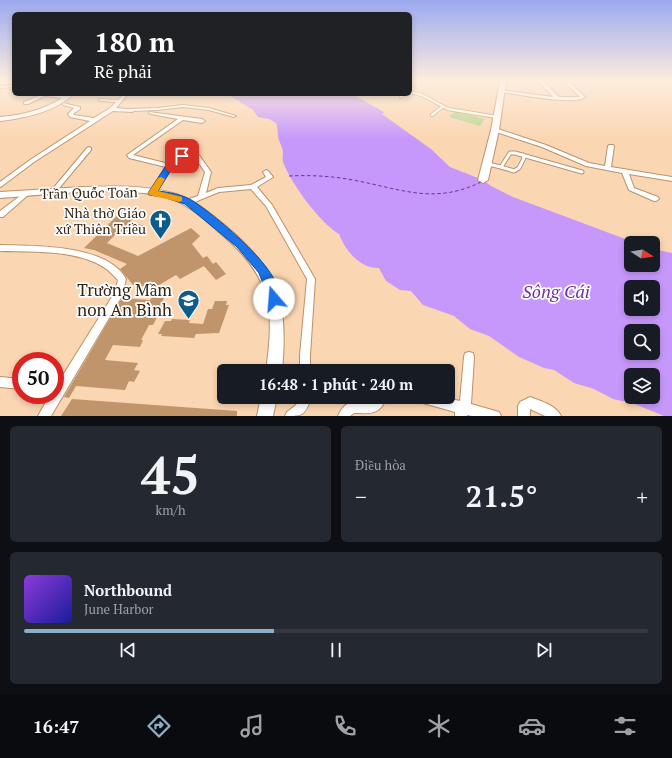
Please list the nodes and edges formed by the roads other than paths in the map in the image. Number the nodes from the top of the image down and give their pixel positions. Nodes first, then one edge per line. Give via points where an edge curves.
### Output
1 (32, 100) edge
2 (61, 100) edge
3 (108, 100) edge
4 (431, 100) edge
5 (500, 100) edge
6 (119, 101) joint
7 (26, 103) dead end
8 (65, 104) dead end
9 (442, 107) junction
10 (112, 109) junction
11 (129, 110) junction
12 (439, 110) junction
13 (450, 110) junction
14 (432, 115) dead end
15 (234, 116) dead end
16 (497, 116) junction
17 (182, 118) junction
18 (0, 119) edge
19 (95, 120) junction
20 (202, 121) dead end
21 (495, 130) junction
22 (612, 146) dead end
23 (89, 149) dead end
24 (523, 155) junction
25 (182, 156) dead end
26 (197, 156) dead end
27 (488, 164) junction
28 (170, 166) junction
29 (501, 167) junction
30 (608, 168) junction
31 (626, 171) junction
32 (266, 172) dead end
33 (582, 172) dead end
34 (672, 178) edge
35 (483, 180) dead end
36 (0, 185) edge
37 (253, 188) junction
38 (53, 192) junction
39 (152, 193) junction
40 (26, 194) junction
41 (0, 195) edge
42 (201, 197) junction
43 (656, 199) dead end
44 (188, 202) junction
45 (0, 215) edge
46 (0, 248) edge
47 (469, 357) dead end
48 (275, 364) edge
49 (305, 364) edge
50 (64, 378) edge
51 (0, 382) edge
52 (12, 383) edge
53 (50, 404) edge
54 (268, 404) edge
55 (302, 404) edge
56 (376, 404) edge
57 (441, 404) edge
58 (462, 411) edge
59 (44, 416) edge
60 (265, 416) edge
61 (291, 416) edge
62 (344, 416) edge
63 (495, 416) edge
64 (524, 416) edge
65 (555, 416) edge

1 - 7 street
2 - 18 street via 37,114
3 - 6 street
4 - 9 lane
5 - 16 main road
6 - 10 street
8 - 19 street via 78,108 70,114 72,116
9 - 12 lane
9 - 13 lane
10 - 11 street
10 - 19 street
11 - 15 street via 183,106 210,109
11 - 17 street
12 - 13 lane
12 - 14 lane
13 - 16 lane
16 - 21 main road
17 - 20 street
17 - 28 street via 130,155
19 - 36 street
21 - 27 main road
21 - 30 street via 544,146 588,165
22 - 30 street
23 - 38 street
24 - 29 lane via 510,153
24 - 29 lane via 519,168 514,171
24 - 33 lane
25 - 28 street
26 - 42 street via 208,172
27 - 29 lane
27 - 35 main road
28 - 39 street
30 - 31 street
31 - 34 street
31 - 43 street via 630,189
32 - 37 street via 270,177
37 - 42 street via 218,190
37 - 49 street via 269,205 311,279
38 - 39 main road, Trần Quốc Toản via 126,190
38 - 40 main road, Trần Quốc Toản
39 - 44 main road, Trần Quốc Toản
40 - 41 main road, Trần Quốc Toản
40 - 45 street
42 - 44 street
44 - 48 main road, Trần Quốc Toản via 241,244 263,271 274,299 278,340
46 - 50 street via 48,250 89,257 116,270 122,278 119,294
47 - 58 street
51 - 52 street
53 - 59 street
54 - 60 main road
55 - 61 street
56 - 62 street via 372,408 350,407
57 - 58 street
58 - 63 street
64 - 65 street via 524,406 530,403

